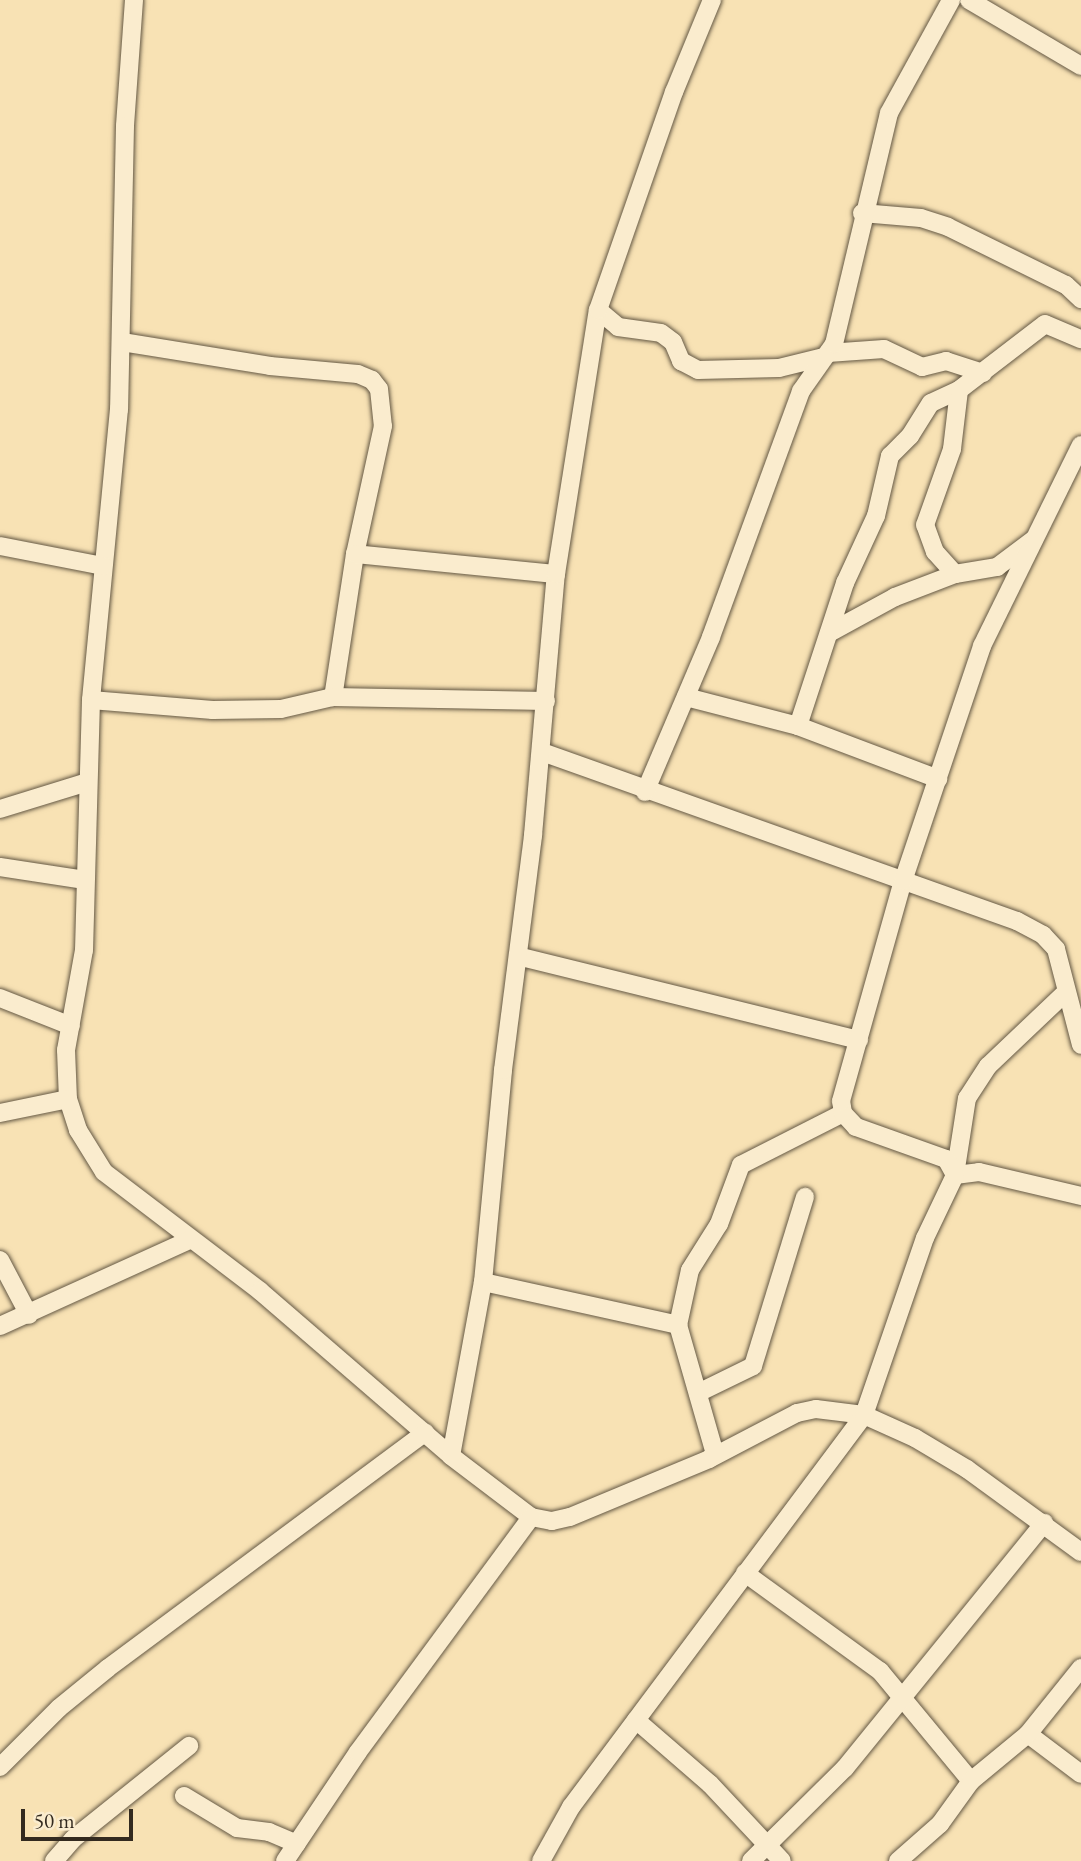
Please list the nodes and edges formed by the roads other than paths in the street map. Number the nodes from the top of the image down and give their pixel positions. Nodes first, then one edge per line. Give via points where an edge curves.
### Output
1 (134, 0) edge
2 (712, 0) edge
3 (951, 0) edge
4 (969, 0) edge
5 (1081, 66) edge
6 (862, 213) junction
7 (1081, 299) edge
8 (598, 310) junction
9 (1081, 339) edge
10 (122, 342) junction
11 (826, 355) junction
12 (984, 373) junction
13 (959, 390) junction
14 (1081, 445) edge
15 (1037, 537) junction
16 (0, 546) edge
17 (355, 554) junction
18 (103, 566) junction
19 (556, 573) junction
20 (955, 574) junction
21 (829, 633) junction
22 (686, 696) junction
23 (333, 697) junction
24 (91, 700) junction
25 (546, 701) junction
26 (798, 726) junction
27 (541, 752) junction
28 (938, 779) junction
29 (88, 782) junction
30 (645, 792) junction
31 (0, 809) edge
32 (0, 867) edge
33 (85, 880) junction
34 (903, 881) junction
35 (521, 957) junction
36 (1065, 993) junction
37 (0, 998) edge
38 (72, 1026) junction
39 (859, 1040) junction
40 (1081, 1045) edge
41 (68, 1099) junction
42 (0, 1113) edge
43 (843, 1113) junction
44 (955, 1175) junction
45 (1081, 1196) edge
46 (805, 1197) dead end
47 (190, 1240) junction
48 (0, 1261) edge
49 (483, 1282) junction
50 (29, 1315) junction
51 (678, 1325) junction
52 (0, 1326) edge
53 (700, 1392) junction
54 (864, 1415) junction
55 (425, 1433) junction
56 (715, 1454) junction
57 (451, 1456) junction
58 (531, 1517) junction
59 (1044, 1523) junction
60 (1081, 1552) edge
61 (745, 1573) junction
62 (1081, 1668) edge
63 (902, 1699) junction
64 (636, 1720) junction
65 (1028, 1734) junction
66 (189, 1746) dead end
67 (0, 1768) edge
68 (1081, 1774) edge
69 (971, 1781) junction
70 (184, 1796) dead end
71 (297, 1844) junction
72 (763, 1846) junction
73 (54, 1861) edge
74 (285, 1861) edge
75 (541, 1861) edge
76 (751, 1861) edge
77 (782, 1861) edge
78 (898, 1861) edge

1 - 10 street via 125,126
2 - 8 street via 674,92
3 - 6 street via 889,113
4 - 5 street
6 - 7 street via 921,218 948,227 1066,285
6 - 11 street via 843,311
8 - 11 street via 618,327 661,333 673,342 681,361 698,370 779,368
8 - 19 street
9 - 12 street via 1045,324
10 - 17 street via 270,366 358,374 372,380 383,405 383,426
10 - 18 street
11 - 12 street via 884,349 922,367 946,361
11 - 22 street via 801,391
12 - 13 street
13 - 20 street via 952,449 925,526 935,552
13 - 21 street via 931,402 910,436 890,456 876,516 845,583
14 - 15 street
15 - 20 street via 997,567
15 - 28 street via 982,646
16 - 18 street
17 - 19 street
17 - 23 street
18 - 24 street
19 - 25 street
20 - 21 street via 895,597
21 - 26 street
22 - 26 street
22 - 30 street
23 - 24 street via 281,709 213,710
23 - 25 street
24 - 29 street
25 - 27 street
26 - 28 street
27 - 30 street
27 - 35 street
28 - 34 street
29 - 31 street
29 - 33 street
30 - 34 street
32 - 33 street
33 - 38 street via 84,950
34 - 36 street via 1017,921 1043,935 1056,949
34 - 39 street
35 - 39 street
35 - 49 street via 501,1083
36 - 40 street
36 - 44 street via 988,1066 967,1098
37 - 38 street
38 - 41 street via 66,1050
39 - 43 street via 841,1101
41 - 42 street
41 - 47 street via 78,1130 104,1172
43 - 44 street via 856,1127 946,1159
43 - 51 street via 741,1165 719,1224 690,1270
44 - 45 street via 979,1172
44 - 54 street via 907,1286
46 - 53 street via 753,1366
47 - 50 street
47 - 55 street via 260,1291
48 - 50 street
49 - 51 street
49 - 57 street
50 - 52 street
51 - 53 street
53 - 56 street
54 - 56 street via 816,1409 797,1413
54 - 59 street via 967,1469
54 - 61 street
55 - 57 street
55 - 67 street via 108,1668 59,1708
56 - 58 street via 570,1517 552,1521
57 - 58 street
58 - 71 street
59 - 60 street
59 - 63 street
61 - 63 street via 880,1671
61 - 64 street
62 - 65 street
63 - 69 street
63 - 72 street via 845,1768
64 - 72 street via 710,1784
64 - 75 street via 571,1807
65 - 68 street
65 - 69 street
66 - 73 street via 73,1839
69 - 78 street via 940,1824
70 - 71 street via 237,1828 269,1832
71 - 74 street
72 - 76 street
72 - 77 street

